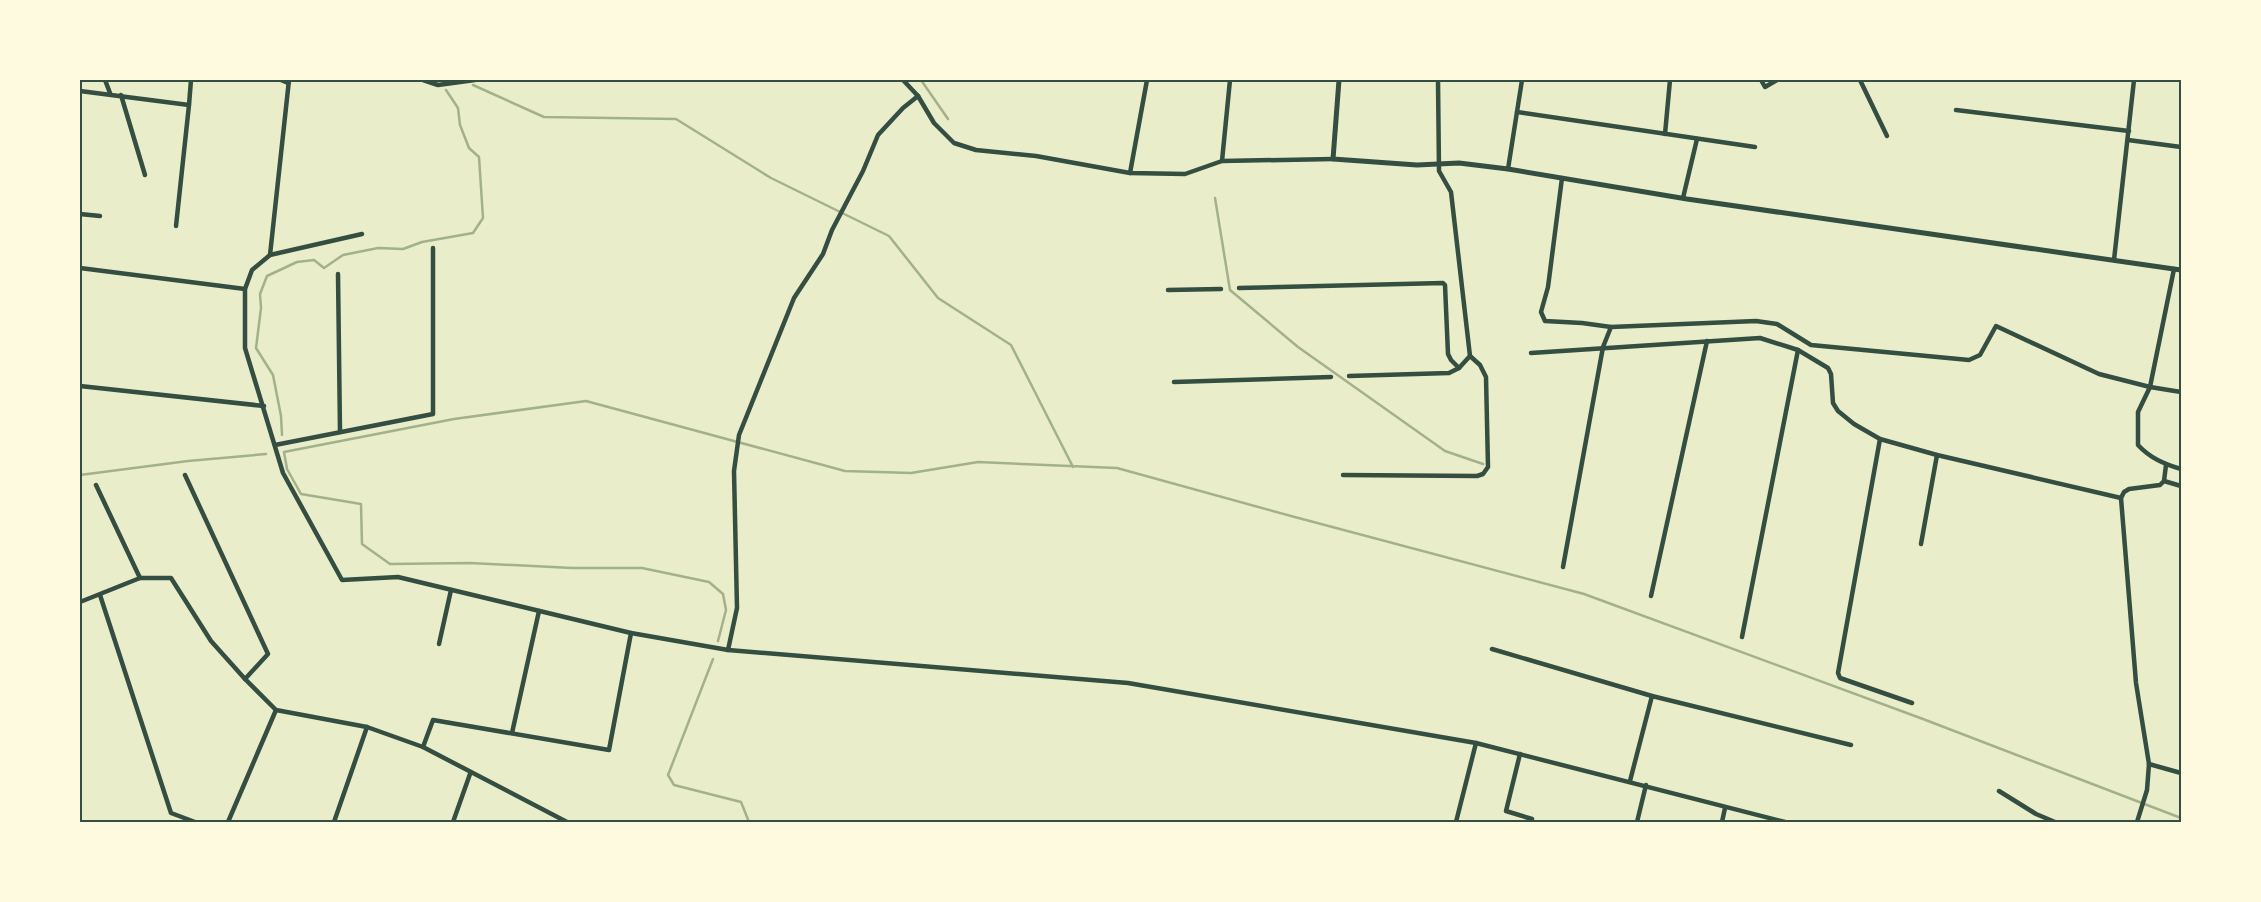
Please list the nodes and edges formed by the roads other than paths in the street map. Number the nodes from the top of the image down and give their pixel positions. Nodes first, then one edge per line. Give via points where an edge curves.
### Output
1 (105, 80) edge
2 (191, 80) edge
3 (280, 80) edge
4 (423, 80) edge
5 (474, 80) edge
6 (903, 80) edge
7 (1147, 80) edge
8 (1230, 80) edge
9 (1339, 80) edge
10 (1438, 80) edge
11 (1522, 80) edge
12 (1670, 80) edge
13 (1761, 80) edge
14 (1777, 80) edge
15 (1860, 80) edge
16 (2134, 80) edge
17 (288, 81) edge
18 (80, 90) edge
19 (110, 94) junction
20 (121, 95) junction
21 (918, 96) junction
22 (189, 105) junction
23 (1956, 110) dead end
24 (1517, 112) junction
25 (2129, 131) junction
26 (1665, 134) junction
27 (1887, 136) dead end
28 (1697, 139) junction
29 (2128, 140) junction
30 (1755, 147) dead end
31 (2181, 147) edge
32 (1333, 159) junction
33 (1222, 161) junction
34 (1438, 163) junction
35 (1508, 168) junction
36 (1130, 173) junction
37 (145, 175) dead end
38 (1562, 178) junction
39 (1683, 198) junction
40 (80, 214) edge
41 (100, 216) dead end
42 (176, 226) dead end
43 (362, 234) dead end
44 (433, 248) dead end
45 (270, 255) junction
46 (2114, 260) junction
47 (80, 268) edge
48 (2174, 268) junction
49 (2181, 270) edge
50 (338, 274) dead end
51 (1239, 288) dead end
52 (245, 289) junction
53 (1221, 289) dead end
54 (1168, 290) dead end
55 (1611, 327) junction
56 (1707, 341) junction
57 (1603, 348) junction
58 (1798, 350) junction
59 (1531, 352) dead end
60 (1470, 356) junction
61 (1459, 368) junction
62 (1349, 376) dead end
63 (1332, 377) dead end
64 (1174, 382) dead end
65 (80, 386) edge
66 (2150, 387) junction
67 (2181, 392) edge
68 (264, 406) junction
69 (340, 432) junction
70 (1880, 439) junction
71 (275, 445) junction
72 (1937, 455) junction
73 (2166, 465) junction
74 (2181, 469) edge
75 (185, 475) dead end
76 (1343, 475) dead end
77 (2164, 481) junction
78 (96, 485) dead end
79 (2181, 486) edge
80 (2121, 498) junction
81 (1921, 544) dead end
82 (1563, 567) dead end
83 (140, 578) junction
84 (451, 590) junction
85 (100, 595) junction
86 (1651, 596) dead end
87 (80, 602) edge
88 (539, 611) junction
89 (631, 633) junction
90 (1742, 637) dead end
91 (438, 644) dead end
92 (1492, 649) dead end
93 (728, 650) junction
94 (245, 679) junction
95 (1652, 696) junction
96 (1912, 703) dead end
97 (276, 710) junction
98 (368, 727) junction
99 (512, 733) junction
100 (1476, 744) junction
101 (1851, 745) dead end
102 (423, 747) junction
103 (1520, 754) junction
104 (2149, 764) junction
105 (2181, 773) edge
106 (470, 774) junction
107 (1630, 781) junction
108 (1646, 785) junction
109 (1999, 791) dead end
110 (1725, 808) junction
111 (195, 822) edge
112 (228, 822) edge
113 (334, 822) edge
114 (453, 822) edge
115 (567, 822) edge
116 (1456, 822) edge
117 (1531, 822) edge
118 (1637, 822) edge
119 (1722, 822) edge
120 (1784, 822) edge
121 (2054, 822) edge
122 (2137, 822) edge

1 - 19 street
2 - 22 street
3 - 17 street
4 - 5 street via 438,85
6 - 21 street
7 - 36 street
8 - 33 street
9 - 32 street
10 - 34 street
11 - 24 street
12 - 26 street
13 - 14 street via 1765,87
15 - 27 street
16 - 25 street
17 - 45 street
18 - 19 street
19 - 20 street
20 - 22 street
20 - 37 street
21 - 36 street via 934,123 954,143 976,150 1036,156
21 - 93 street via 878,135 823,254 794,298 740,435 734,471 737,608
22 - 42 street
23 - 25 street
24 - 26 street
24 - 35 street
25 - 29 street
26 - 28 street
28 - 30 street
28 - 39 street
29 - 31 street
29 - 46 street
32 - 33 street
32 - 34 street via 1417,165
33 - 36 street via 1185,174
34 - 35 street
34 - 60 street via 1439,172 1451,192
35 - 38 street
38 - 39 street
38 - 55 street via 1548,287 1541,312 1545,321
39 - 46 street
40 - 41 street
43 - 45 street
44 - 69 street via 433,414
45 - 52 street via 252,270
46 - 48 street
47 - 52 street
48 - 49 street
48 - 66 street
50 - 69 street
51 - 61 street via 1442,283 1445,285 1448,354
52 - 68 street via 245,348
53 - 54 street
55 - 57 street
55 - 66 street via 1756,321 1777,324 1811,345 1969,360 1980,355 1996,326 2099,374
56 - 57 street
56 - 58 street via 1760,338
56 - 86 street
57 - 59 street
57 - 82 street
58 - 70 street via 1830,371 1833,403 1838,411
58 - 90 street
60 - 61 street
60 - 76 street via 1486,377 1488,467 1483,474
61 - 62 street via 1449,373
63 - 64 street
65 - 68 street
66 - 67 street
66 - 73 street via 2138,412 2138,445
68 - 71 street
69 - 71 street
70 - 72 street
70 - 96 street via 1838,673 1840,678
71 - 84 street via 282,473 342,580 398,577
72 - 80 street
72 - 81 street
73 - 74 street
73 - 77 street
75 - 94 street via 268,654
77 - 79 street
77 - 80 street via 2160,485 2125,491
78 - 83 street
80 - 104 street via 2136,683
83 - 85 street
83 - 94 street via 171,578 211,641
84 - 88 street
84 - 91 street
85 - 87 street
85 - 111 street via 171,813
88 - 89 street
88 - 99 street
89 - 93 street
89 - 99 street via 609,750
92 - 95 street
93 - 100 street via 1128,683
94 - 97 street
95 - 101 street
95 - 107 street
97 - 98 street
97 - 112 street
98 - 102 street
98 - 113 street
99 - 102 street via 433,720
100 - 103 street
100 - 116 street
102 - 106 street
103 - 107 street
103 - 117 street via 1506,812 1532,819
104 - 105 street
104 - 122 street via 2147,790
106 - 114 street
106 - 115 street
107 - 108 street
108 - 110 street
108 - 118 street
109 - 121 street
110 - 119 street
110 - 120 street

